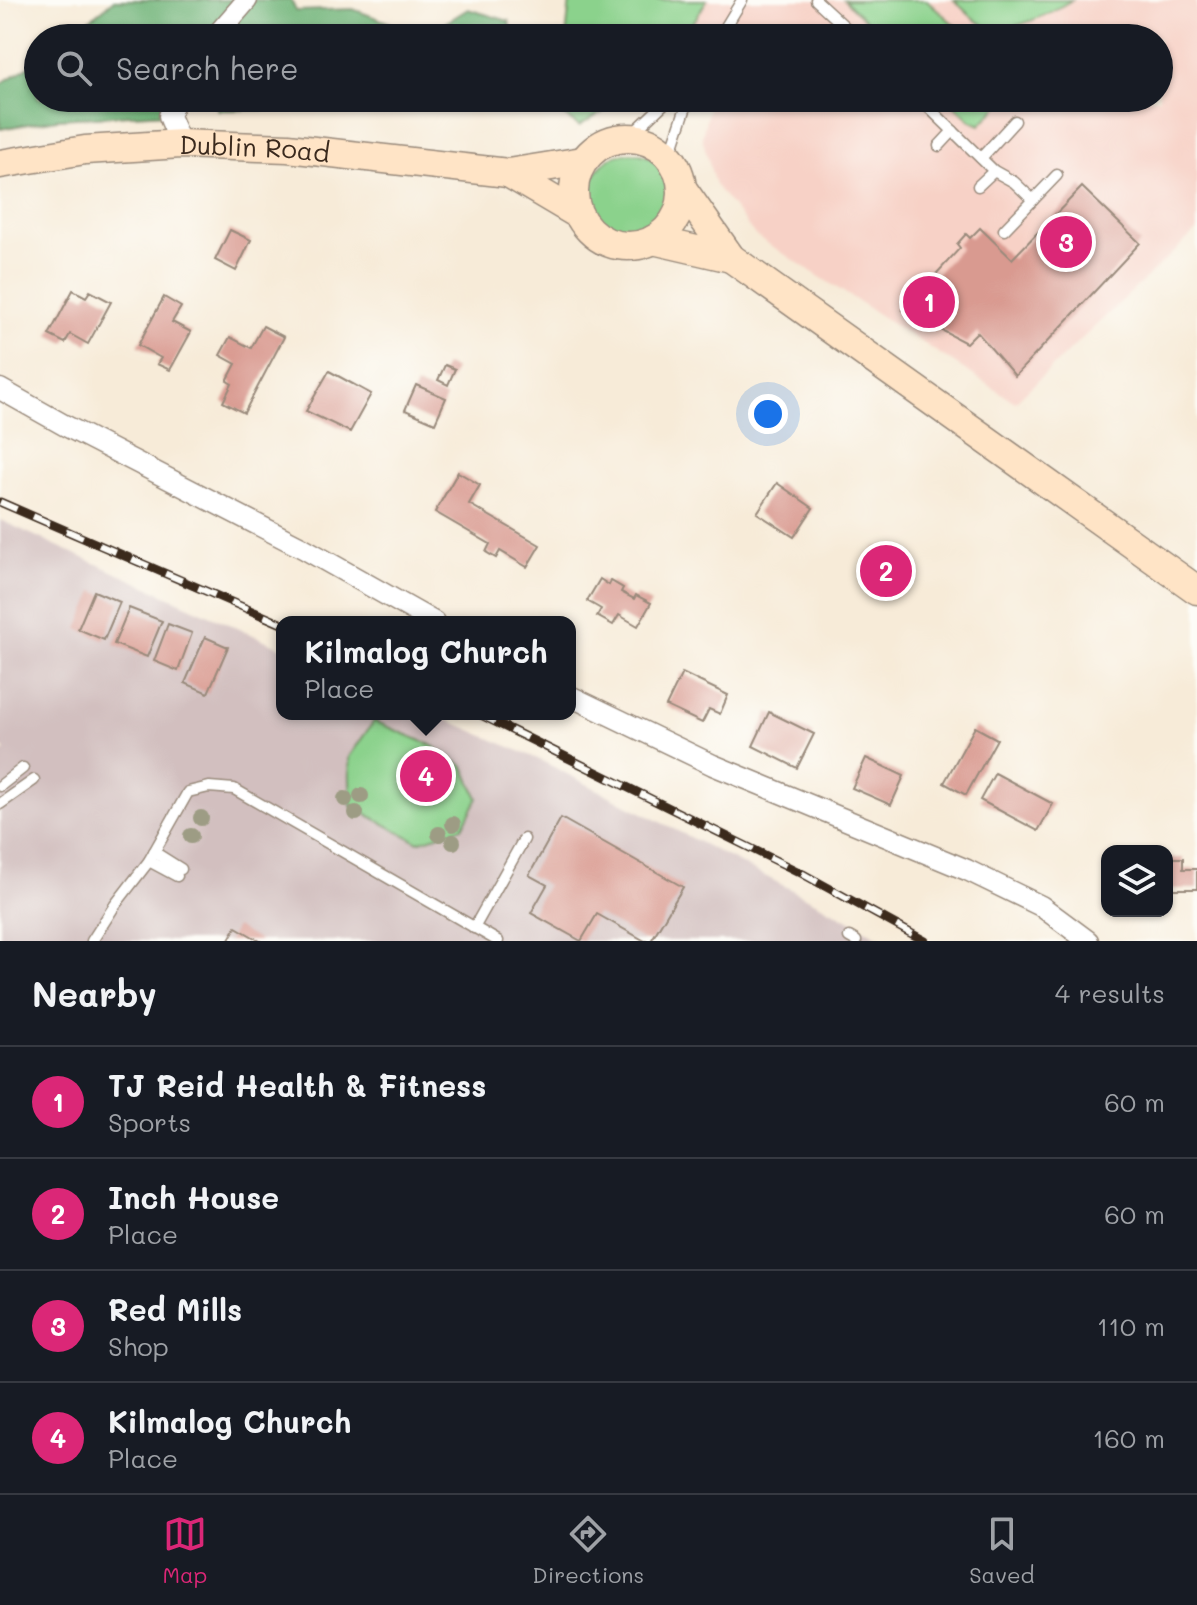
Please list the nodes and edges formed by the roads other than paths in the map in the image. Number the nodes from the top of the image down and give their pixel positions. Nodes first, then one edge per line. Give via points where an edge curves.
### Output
1 (247, 0) edge
2 (742, 0) edge
3 (816, 0) edge
4 (226, 24) edge
5 (727, 24) edge
6 (842, 24) edge
7 (171, 112) edge
8 (655, 112) edge
9 (684, 112) edge
10 (933, 112) edge
11 (1015, 121) dead end
12 (953, 131) junction
13 (628, 138) junction
14 (181, 144) junction
15 (939, 146) dead end
16 (669, 158) junction
17 (981, 158) junction
18 (583, 161) junction
19 (0, 164) edge
20 (994, 171) junction
21 (508, 173) junction
22 (1057, 175) dead end
23 (978, 186) dead end
24 (682, 188) junction
25 (1033, 200) junction
26 (579, 215) junction
27 (1004, 230) dead end
28 (653, 240) junction
29 (731, 258) junction
30 (0, 389) edge
31 (1197, 590) edge
32 (423, 616) edge
33 (576, 699) edge
34 (23, 768) dead end
35 (34, 780) dead end
36 (0, 786) edge
37 (0, 804) edge
38 (524, 839) dead end
39 (151, 857) junction
40 (179, 873) dead end
41 (474, 928) junction
42 (92, 941) edge
43 (498, 941) edge
44 (1088, 941) edge

1 - 4 street
2 - 5 lane
3 - 6 lane
7 - 14 street
8 - 13 lane
9 - 16 lane
10 - 12 lane
11 - 17 lane
12 - 15 lane
12 - 17 lane
13 - 16 main road via 651,143
13 - 18 main road via 603,145
14 - 19 main road, Dublin Road via 85,150
14 - 21 main road, Dublin Road via 288,148
16 - 24 main road
17 - 20 lane
18 - 21 main road
18 - 26 main road via 574,197
20 - 23 lane
20 - 25 lane
21 - 26 main road
22 - 25 lane
24 - 28 main road via 675,218
24 - 29 main road
25 - 27 lane
26 - 28 main road via 611,243
28 - 29 main road
29 - 31 main road
30 - 32 street
33 - 44 street via 713,765 967,870 1041,906
34 - 36 lane
35 - 37 lane
38 - 41 lane
39 - 40 lane
39 - 41 lane via 188,792 234,789
39 - 42 lane
41 - 43 lane

